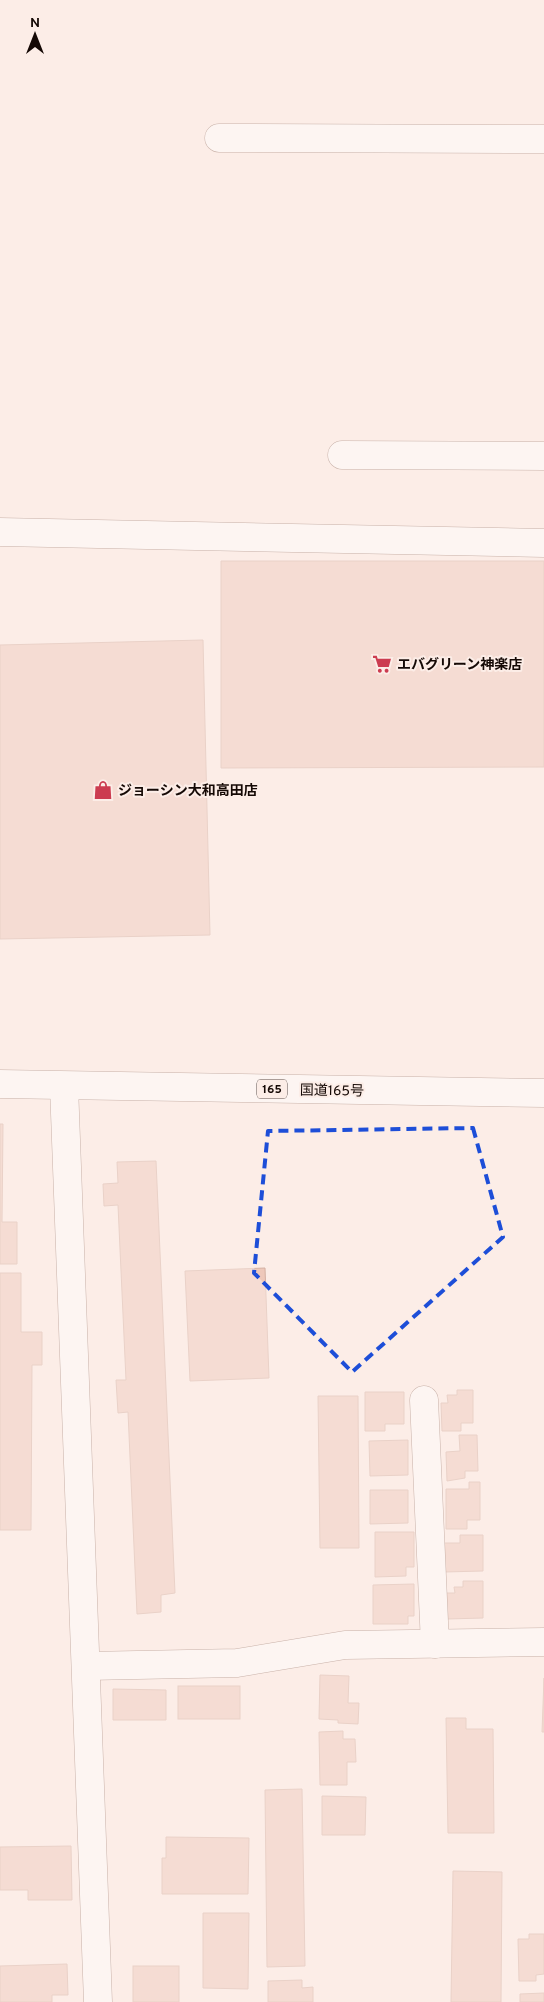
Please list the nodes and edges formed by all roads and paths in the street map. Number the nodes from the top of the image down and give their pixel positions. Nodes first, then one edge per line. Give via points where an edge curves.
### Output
1 (219, 138) dead end
2 (544, 139) edge
3 (342, 455) dead end
4 (544, 456) edge
5 (0, 532) edge
6 (544, 543) edge
7 (0, 1084) edge
8 (64, 1086) junction
9 (544, 1093) edge
10 (424, 1400) dead end
11 (544, 1642) edge
12 (434, 1644) junction
13 (87, 1666) junction
14 (98, 2002) edge

1 - 2 main road
3 - 4 main road
5 - 6 main road
7 - 8 main road, 国道165号 / 165
8 - 9 main road, 国道165号 / 165
8 - 13 main road
10 - 12 main road
11 - 12 main road
12 - 13 main road via 345,1645 237,1663
13 - 14 main road

